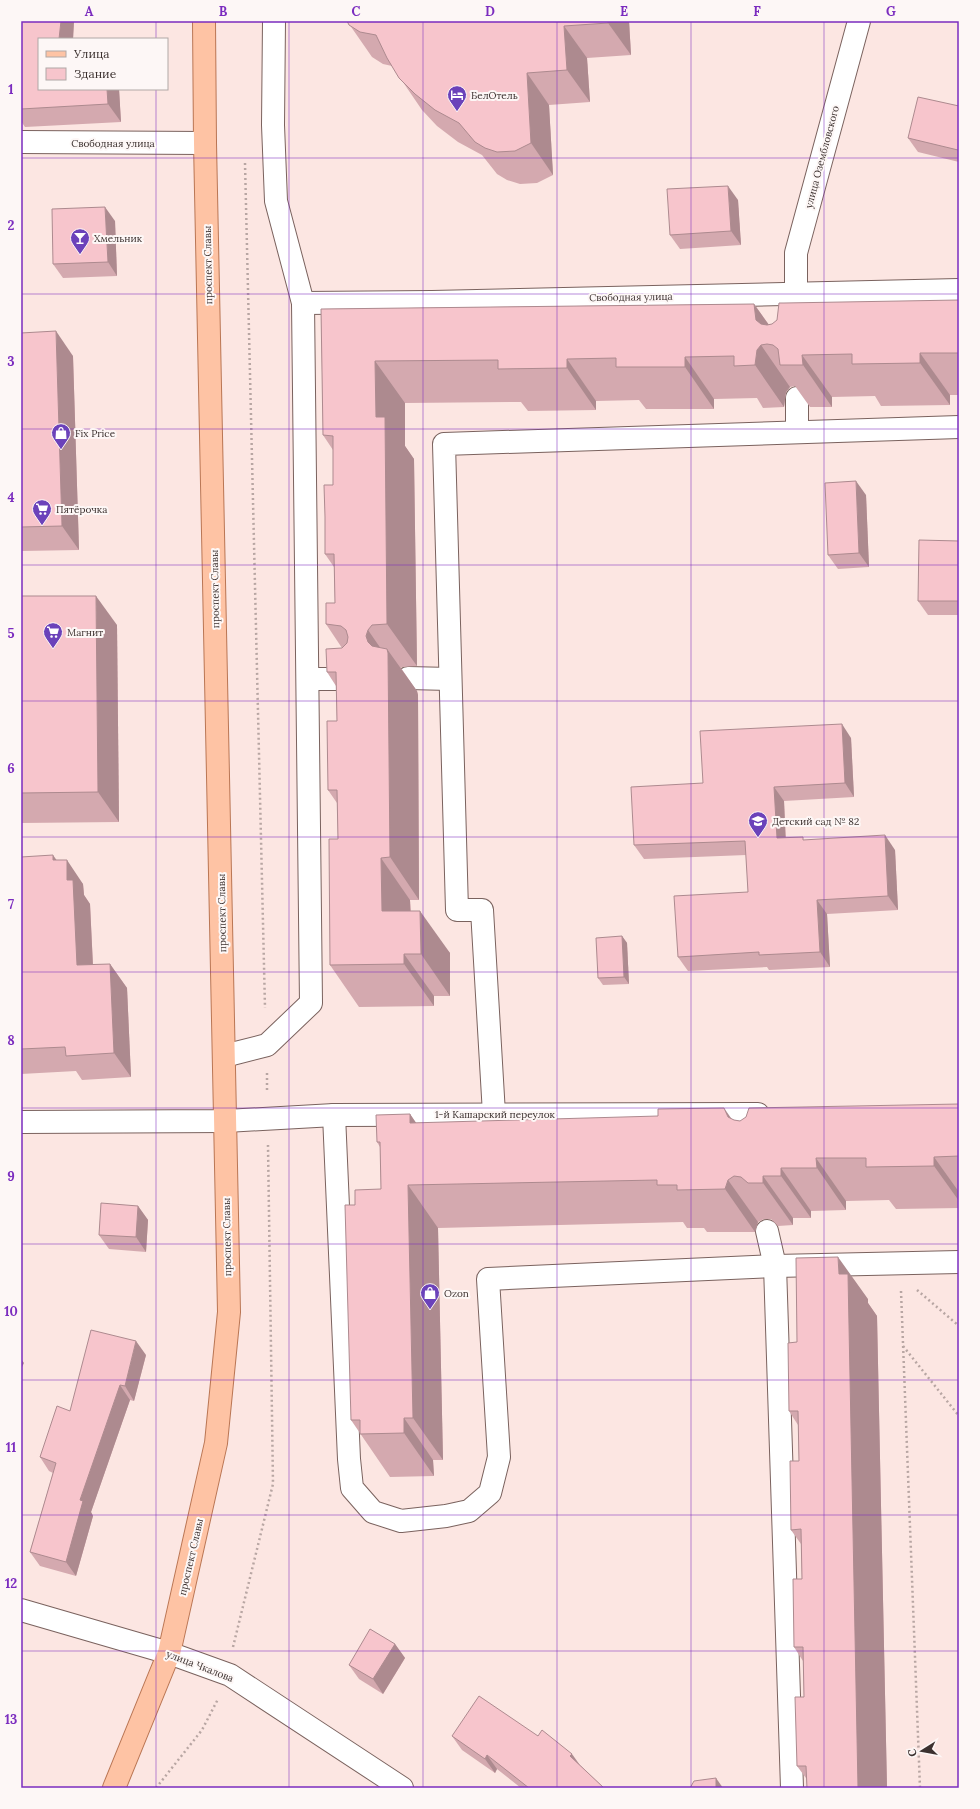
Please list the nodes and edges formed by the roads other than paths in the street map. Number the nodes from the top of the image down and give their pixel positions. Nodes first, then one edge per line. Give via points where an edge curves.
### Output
1 (204, 21) edge
2 (274, 21) edge
3 (859, 21) edge
4 (21, 142) edge
5 (205, 143) junction
6 (959, 290) edge
7 (795, 294) junction
8 (303, 303) junction
9 (796, 324) edge
10 (797, 398) edge
11 (959, 427) edge
12 (797, 432) junction
13 (408, 678) dead end
14 (308, 679) junction
15 (365, 679) edge
16 (450, 679) junction
17 (224, 1056) junction
18 (494, 1114) junction
19 (334, 1115) junction
20 (226, 1121) junction
21 (21, 1122) edge
22 (767, 1150) edge
23 (767, 1231) dead end
24 (959, 1262) edge
25 (775, 1266) junction
26 (21, 1610) edge
27 (169, 1653) junction
28 (114, 1788) edge
29 (402, 1788) edge
30 (792, 1788) edge

1 - 5 main road, проспект Славы
2 - 8 street via 272,125 276,201
3 - 7 street, улица Озембловского via 796,253
4 - 5 street, Свободная улица
5 - 17 main road, проспект Славы
6 - 7 street, Свободная улица
7 - 8 street, Свободная улица
7 - 9 street, улица Озембловского
8 - 14 street
10 - 12 street
11 - 12 street
12 - 16 street via 444,444
13 - 16 street
14 - 15 street
14 - 17 street via 311,1003 267,1046
16 - 18 street via 457,910 482,910
17 - 20 main road, проспект Славы
18 - 19 street, 1-й Кашарский переулок
18 - 22 street, 1-й Кашарский переулок via 758,1114
19 - 20 street, 1-й Кашарский переулок
19 - 25 street via 349,1459 352,1488 372,1512 401,1521 446,1516 469,1511 490,1493 499,1457 488,1279
20 - 21 street, 1-й Кашарский переулок
20 - 27 main road, проспект Славы via 228,1312 216,1442
23 - 25 street
24 - 25 street via 900,1270
25 - 30 street
26 - 27 street, улица Чкалова
27 - 28 main road, проспект Славы
27 - 29 street, улица Чкалова via 230,1675

